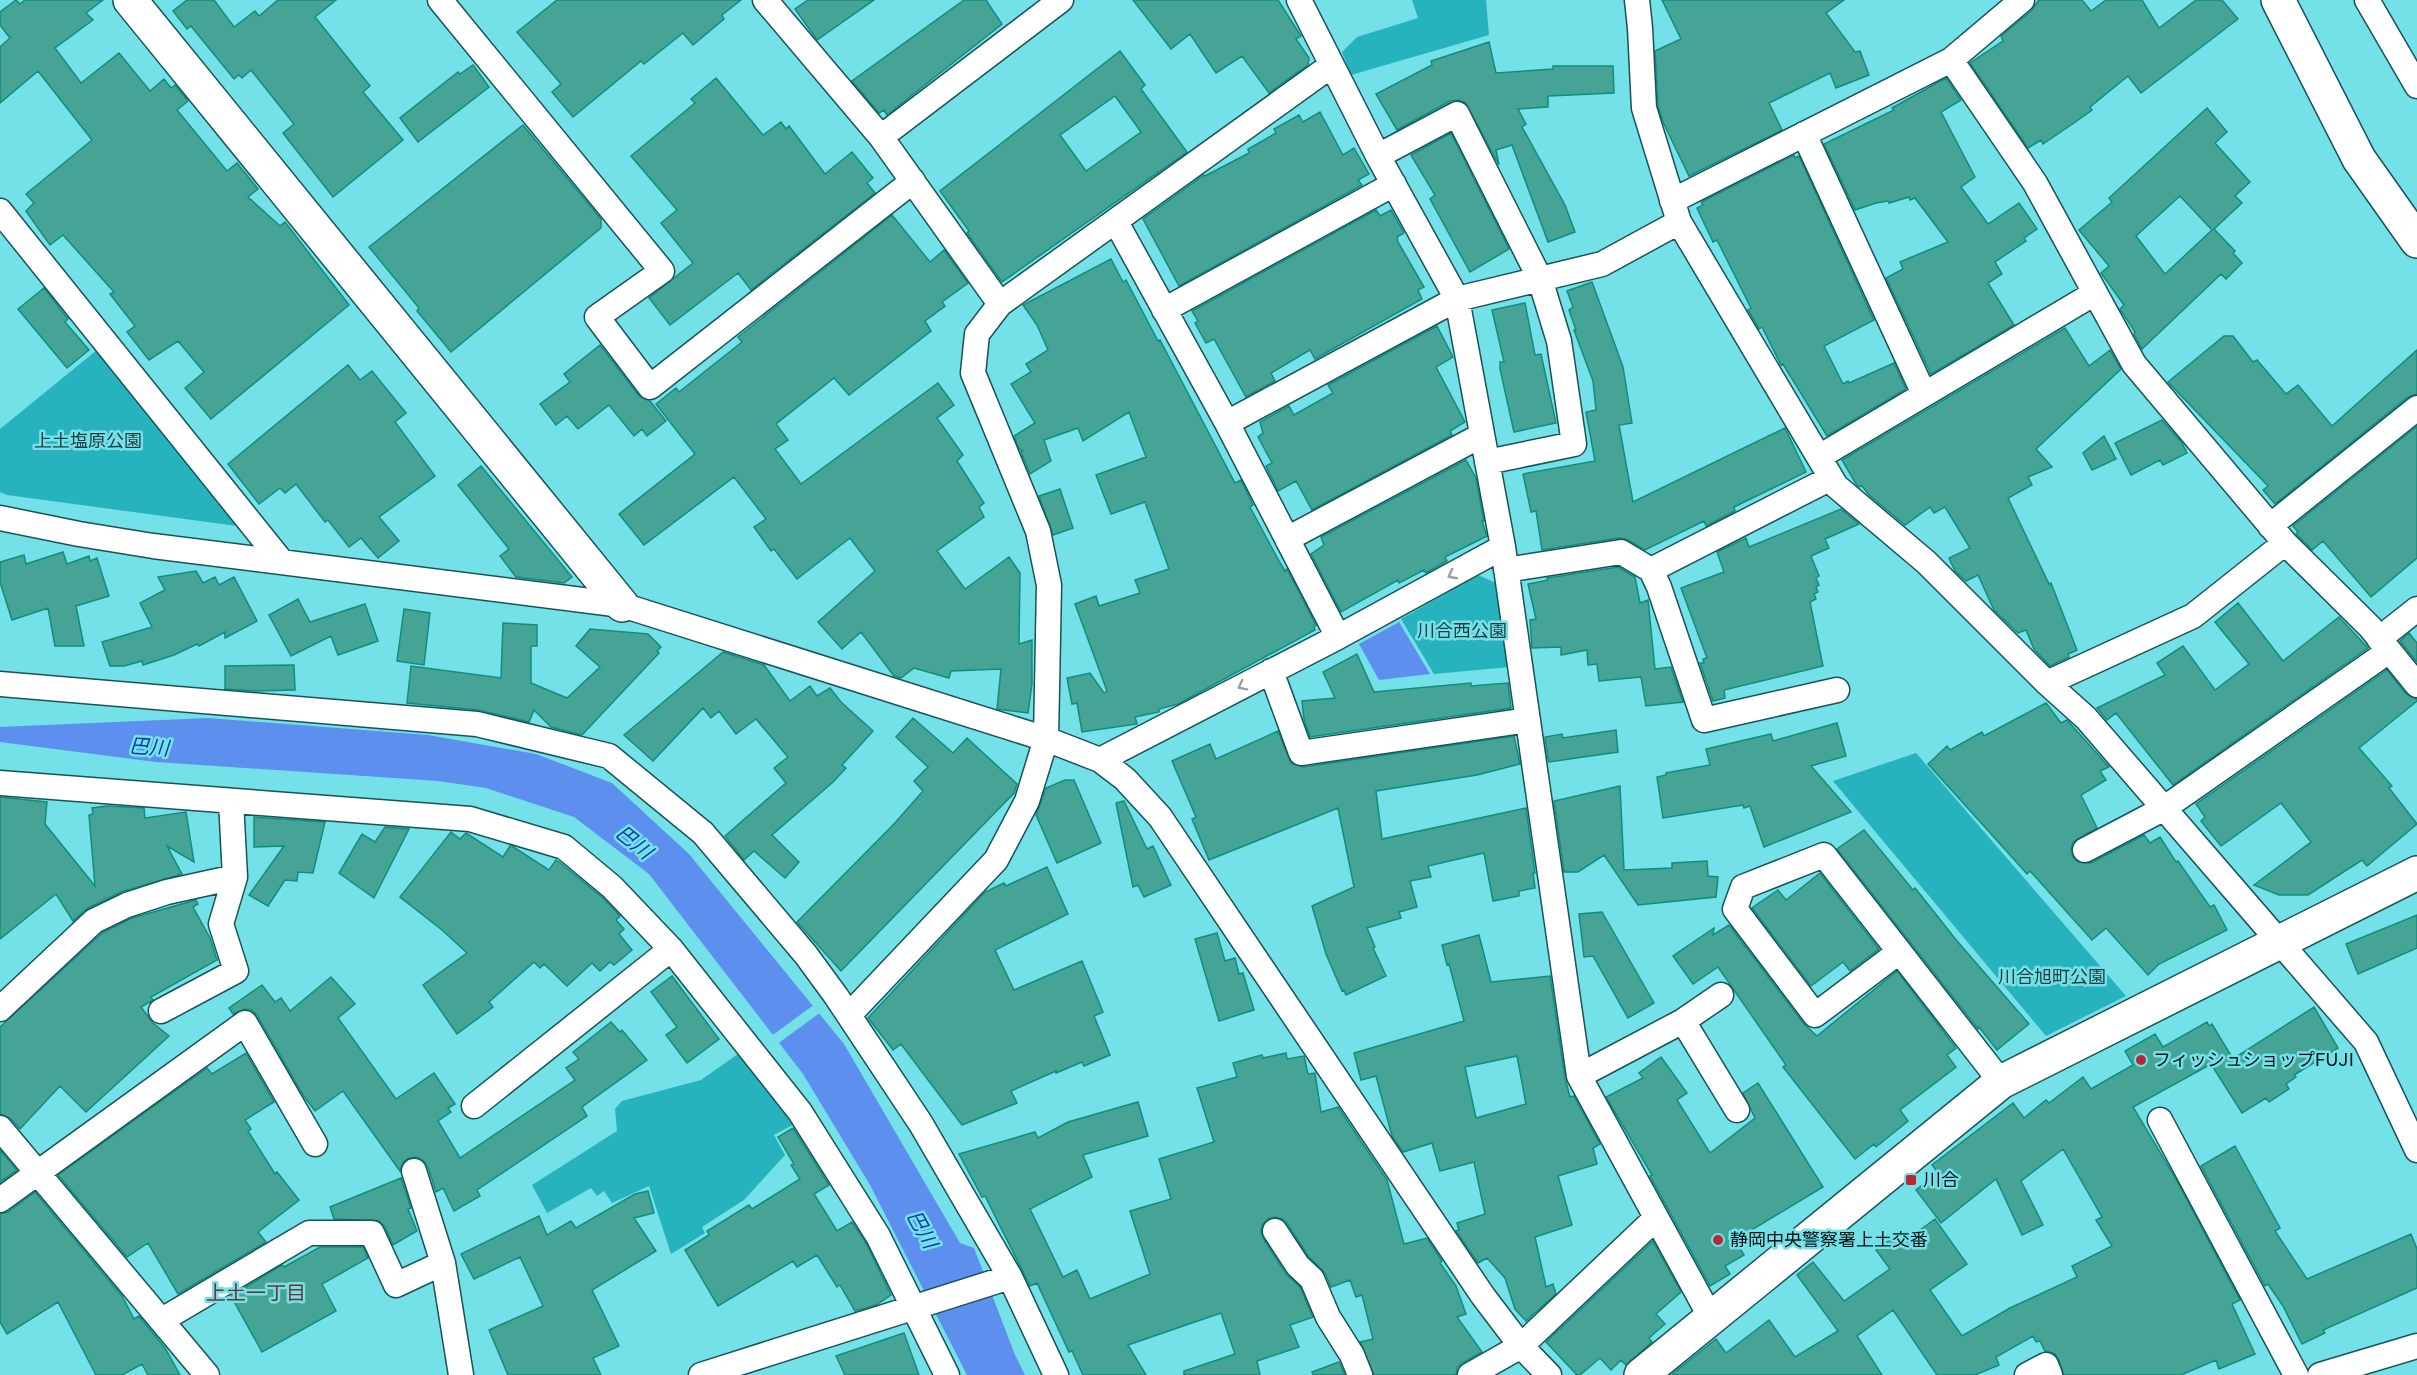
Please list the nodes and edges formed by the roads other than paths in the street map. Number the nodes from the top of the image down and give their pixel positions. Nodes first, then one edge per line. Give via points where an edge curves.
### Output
1 (130, 0) edge
2 (440, 0) edge
3 (765, 0) edge
4 (1061, 0) edge
5 (1299, 0) edge
6 (1637, 0) edge
7 (2022, 0) edge
8 (2278, 0) edge
9 (2367, 0) edge
10 (1951, 60) junction
11 (1332, 65) junction
12 (2417, 86) edge
13 (1804, 134) junction
14 (881, 137) junction
15 (1378, 156) junction
16 (913, 181) junction
17 (1394, 184) junction
18 (0, 211) edge
19 (1675, 212) junction
20 (1116, 222) junction
21 (2417, 241) edge
22 (1540, 279) junction
23 (2095, 293) junction
24 (1457, 299) junction
25 (1000, 304) junction
26 (1164, 310) junction
27 (1924, 394) junction
28 (2417, 408) edge
29 (1227, 423) junction
30 (1482, 435) junction
31 (1819, 457) junction
32 (1487, 462) junction
33 (1831, 478) junction
34 (0, 518) edge
35 (2278, 534) junction
36 (1287, 539) junction
37 (1505, 559) junction
38 (282, 562) junction
39 (1651, 570) junction
40 (622, 605) junction
41 (2417, 609) edge
42 (1338, 637) junction
43 (2384, 645) junction
44 (1271, 671) junction
45 (2047, 683) junction
46 (0, 684) edge
47 (2417, 685) edge
48 (1837, 690) dead end
49 (1528, 720) junction
50 (1046, 739) junction
51 (1100, 760) junction
52 (0, 783) edge
53 (231, 801) junction
54 (2163, 809) junction
55 (2085, 850) dead end
56 (2417, 873) edge
57 (235, 877) junction
58 (2282, 942) junction
59 (671, 949) junction
60 (1899, 952) junction
61 (1721, 995) dead end
62 (0, 1009) edge
63 (161, 1011) dead end
64 (849, 1015) junction
65 (1683, 1021) junction
66 (1579, 1076) junction
67 (2001, 1082) junction
68 (474, 1106) dead end
69 (1737, 1110) dead end
70 (2160, 1120) dead end
71 (0, 1128) edge
72 (315, 1144) dead end
73 (2417, 1150) edge
74 (414, 1171) dead end
75 (39, 1173) junction
76 (0, 1200) edge
77 (1656, 1218) junction
78 (1275, 1231) dead end
79 (443, 1263) junction
80 (1006, 1279) junction
81 (919, 1307) junction
82 (1711, 1318) junction
83 (162, 1320) junction
84 (1521, 1346) junction
85 (2417, 1347) edge
86 (207, 1375) edge
87 (461, 1375) edge
88 (701, 1375) edge
89 (947, 1375) edge
90 (1056, 1375) edge
91 (1359, 1375) edge
92 (1470, 1375) edge
93 (1549, 1375) edge
94 (1641, 1375) edge
95 (2027, 1375) edge
96 (2050, 1375) edge
97 (2296, 1375) edge
98 (2320, 1375) edge

1 - 40 street
2 - 16 street via 662,271 597,316 650,387
3 - 14 street
4 - 14 street
5 - 11 street
6 - 19 street via 1644,108
7 - 10 street
8 - 21 street via 2359,159
9 - 12 street
10 - 13 street
10 - 23 street via 2035,183
11 - 15 street
11 - 20 street
13 - 19 street
13 - 27 street
14 - 16 street
15 - 17 street
15 - 22 street via 1456,114
16 - 25 street
17 - 24 street
17 - 26 street
18 - 38 street
19 - 22 street via 1602,264
19 - 31 street
20 - 25 street
20 - 26 street
22 - 24 street
22 - 32 street via 1559,341 1574,444
23 - 27 street
23 - 35 street via 2134,364
24 - 29 street
24 - 30 street
25 - 50 street via 977,334 973,373 1038,531 1049,585
26 - 29 street
27 - 31 street
28 - 35 street
29 - 36 street
30 - 32 street
30 - 36 street
31 - 33 street
32 - 37 street
33 - 39 street
33 - 45 street via 1926,562
34 - 38 street via 79,534
35 - 43 street
35 - 45 street via 2193,616
36 - 42 street
37 - 39 street via 1621,552
37 -> 42 street
37 - 49 street
38 - 40 street
39 - 48 street via 1704,720
40 - 50 street
41 - 43 street
42 - 44 street
43 - 47 street
43 - 54 street
44 - 49 street via 1301,753
44 -> 51 street
45 - 54 street via 2086,718
46 - 64 street via 477,723 609,756 703,833 806,955
49 - 66 street
50 - 51 street
50 - 64 street via 1027,801 996,860
51 - 84 street via 1125,779 1160,817 1483,1296
52 - 53 street
53 - 57 street
53 - 59 street via 470,819 564,847 612,887
54 - 55 street
54 - 58 street
56 - 58 street
57 - 62 street via 167,892 94,921
57 - 63 street via 221,924 236,970
58 - 67 street
58 - 73 street via 2366,1042
59 - 68 street
59 - 81 street via 800,1112
60 - 60 street via 1824,855 1743,887 1735,909 1815,1015
60 - 67 street
61 - 65 street
64 - 80 street via 921,1124
65 - 66 street
65 - 69 street
66 - 77 street
67 - 82 street
70 - 97 street
71 - 75 street
72 - 75 street via 244,1023
74 - 79 street
75 - 76 street
75 - 83 street
77 - 82 street
77 - 84 street
78 - 91 street via 1298,1266 1312,1279
79 - 83 street via 396,1285 372,1233 309,1233
79 - 87 street
80 - 81 street
80 - 90 street
81 - 88 street
81 - 89 street
82 - 94 street
83 - 86 street
84 - 92 street
84 - 93 street
85 - 98 street
95 - 96 street via 2046,1365

